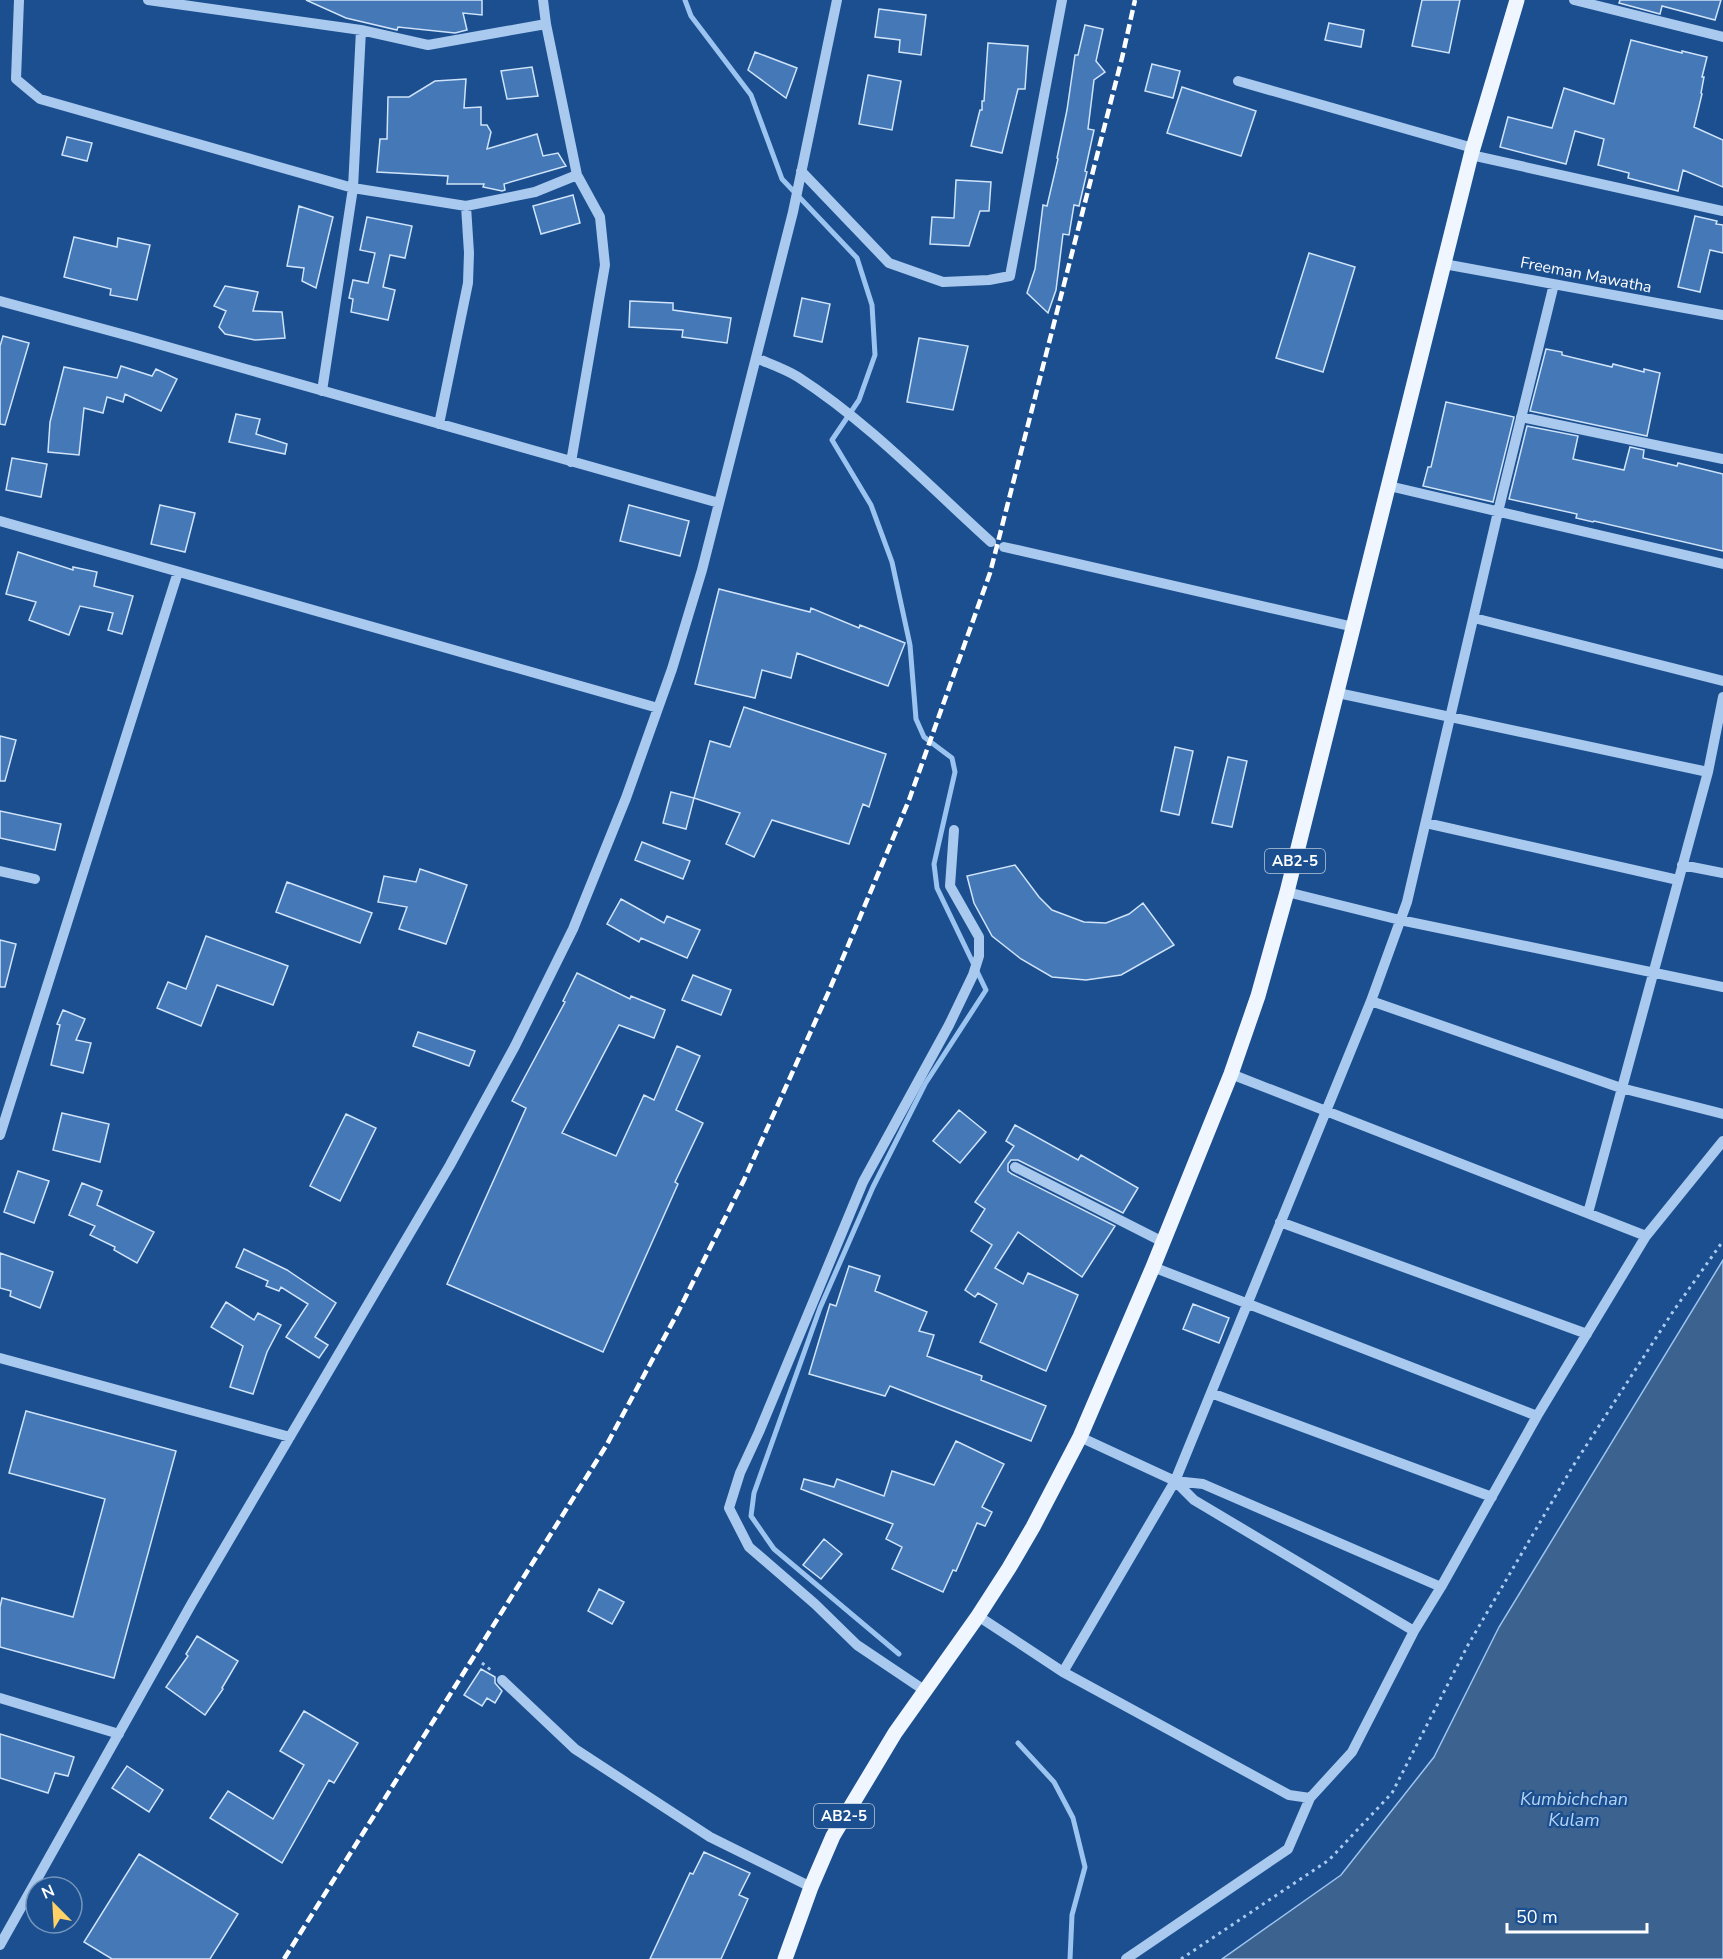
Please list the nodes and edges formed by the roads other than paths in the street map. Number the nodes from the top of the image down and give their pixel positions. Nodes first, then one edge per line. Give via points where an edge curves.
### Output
1 (19, 0) edge
2 (151, 0) edge
3 (543, 0) edge
4 (837, 0) edge
5 (1062, 0) edge
6 (1517, 0) edge
7 (1574, 0) edge
8 (546, 24) junction
9 (361, 30) junction
10 (1723, 37) edge
11 (1238, 81) dead end
12 (1472, 151) junction
13 (801, 171) junction
14 (577, 175) junction
15 (353, 188) junction
16 (466, 206) junction
17 (1723, 211) edge
18 (1444, 264) junction
19 (1554, 284) junction
20 (0, 302) edge
21 (1723, 315) edge
22 (756, 358) junction
23 (322, 391) junction
24 (1521, 417) junction
25 (439, 424) junction
26 (1723, 459) edge
27 (571, 462) junction
28 (1389, 486) junction
29 (719, 503) junction
30 (1498, 512) junction
31 (0, 520) edge
32 (991, 542) dead end
33 (1004, 547) dead end
34 (1723, 564) edge
35 (177, 572) junction
36 (1474, 618) junction
37 (1354, 627) junction
38 (1723, 681) edge
39 (1338, 693) junction
40 (1723, 698) edge
41 (658, 708) junction
42 (1451, 717) junction
43 (1708, 772) junction
44 (1425, 823) junction
45 (954, 830) dead end
46 (1682, 865) junction
47 (0, 871) edge
48 (1723, 873) edge
49 (35, 879) dead end
50 (1678, 880) junction
51 (1287, 892) junction
52 (1400, 920) junction
53 (1652, 973) junction
54 (1723, 987) edge
55 (1371, 1000) junction
56 (1231, 1074) junction
57 (1621, 1088) junction
58 (1325, 1109) junction
59 (1723, 1114) edge
60 (0, 1135) edge
61 (1723, 1141) edge
62 (1015, 1167) dead end
63 (1588, 1213) junction
64 (1280, 1222) junction
65 (1646, 1236) junction
66 (1163, 1242) junction
67 (1153, 1267) junction
68 (1247, 1304) junction
69 (1587, 1334) junction
70 (0, 1358) edge
71 (1211, 1393) junction
72 (1537, 1416) junction
73 (290, 1437) junction
74 (1080, 1437) junction
75 (1175, 1481) junction
76 (1492, 1497) junction
77 (1442, 1587) junction
78 (978, 1616) junction
79 (1414, 1631) junction
80 (1063, 1672) junction
81 (502, 1680) dead end
82 (926, 1688) junction
83 (0, 1698) edge
84 (119, 1734) junction
85 (1310, 1798) junction
86 (810, 1887) junction
87 (0, 1945) edge
88 (785, 1959) edge
89 (1126, 1959) edge

1 - 15 street via 16,79 40,99
2 - 9 street
3 - 8 street
4 - 13 street
5 - 13 street via 1010,276 943,282 889,263
6 - 12 main road, AB2-5
7 - 10 street
8 - 9 street via 428,45
8 - 14 street
9 - 15 street
11 - 12 street
12 - 17 street
12 - 18 main road, AB2-5
13 - 22 street
14 - 16 street via 535,192
14 - 27 street via 600,217 605,266
15 - 16 street
15 - 23 street
16 - 25 street via 468,283
18 - 19 street, Freeman Mawatha
18 - 28 main road, AB2-5
19 - 21 street, Freeman Mawatha
19 - 24 street
20 - 23 street
22 - 29 street
22 - 32 street via 796,376 861,424
23 - 25 street
24 - 26 street
24 - 30 street
25 - 27 street
27 - 29 street
28 - 30 street
28 - 37 main road, AB2-5
29 - 41 street
30 - 34 street
30 - 36 street
31 - 35 street
33 - 37 street
35 - 41 street
35 - 60 street
36 - 38 street
36 - 42 street
37 - 39 main road, AB2-5
39 - 42 street
39 - 51 main road, AB2-5
40 - 43 street
41 - 73 street via 573,928 515,1046 450,1165
42 - 43 street
42 - 44 street
43 - 46 street
44 - 50 street
44 - 52 street
45 - 82 street via 950,886 979,937 974,975 863,1182 740,1473 729,1508 749,1547 858,1645
46 - 48 street
46 - 50 street
47 - 49 street
50 - 53 street
51 - 52 street
51 - 56 main road, AB2-5
52 - 53 street
52 - 55 street
53 - 54 street
53 - 57 street
55 - 57 street
55 - 58 street
56 - 58 street
56 - 66 main road, AB2-5
57 - 59 street
57 - 63 street
58 - 63 street
58 - 64 street
61 - 65 street
62 - 66 street
63 - 65 street
64 - 68 street
64 - 69 street
65 - 69 street
66 - 67 main road, AB2-5
67 - 68 street
67 - 74 main road, AB2-5
68 - 71 street
68 - 72 street
69 - 72 street
70 - 73 street
71 - 75 street
71 - 76 street
72 - 76 street
73 - 84 street
74 - 75 street
74 - 78 main road, AB2-5 via 1033,1527
75 - 77 street via 1203,1484
75 - 79 street via 1194,1500
75 - 80 street
76 - 77 street
77 - 79 street
78 - 80 street
78 - 82 main road, AB2-5
79 - 85 street via 1352,1752
80 - 85 street via 1289,1795
81 - 86 street via 575,1749 710,1837
82 - 86 main road, AB2-5 via 859,1790
83 - 84 street
84 - 87 street
85 - 89 street via 1288,1850
86 - 88 main road, AB2-5

